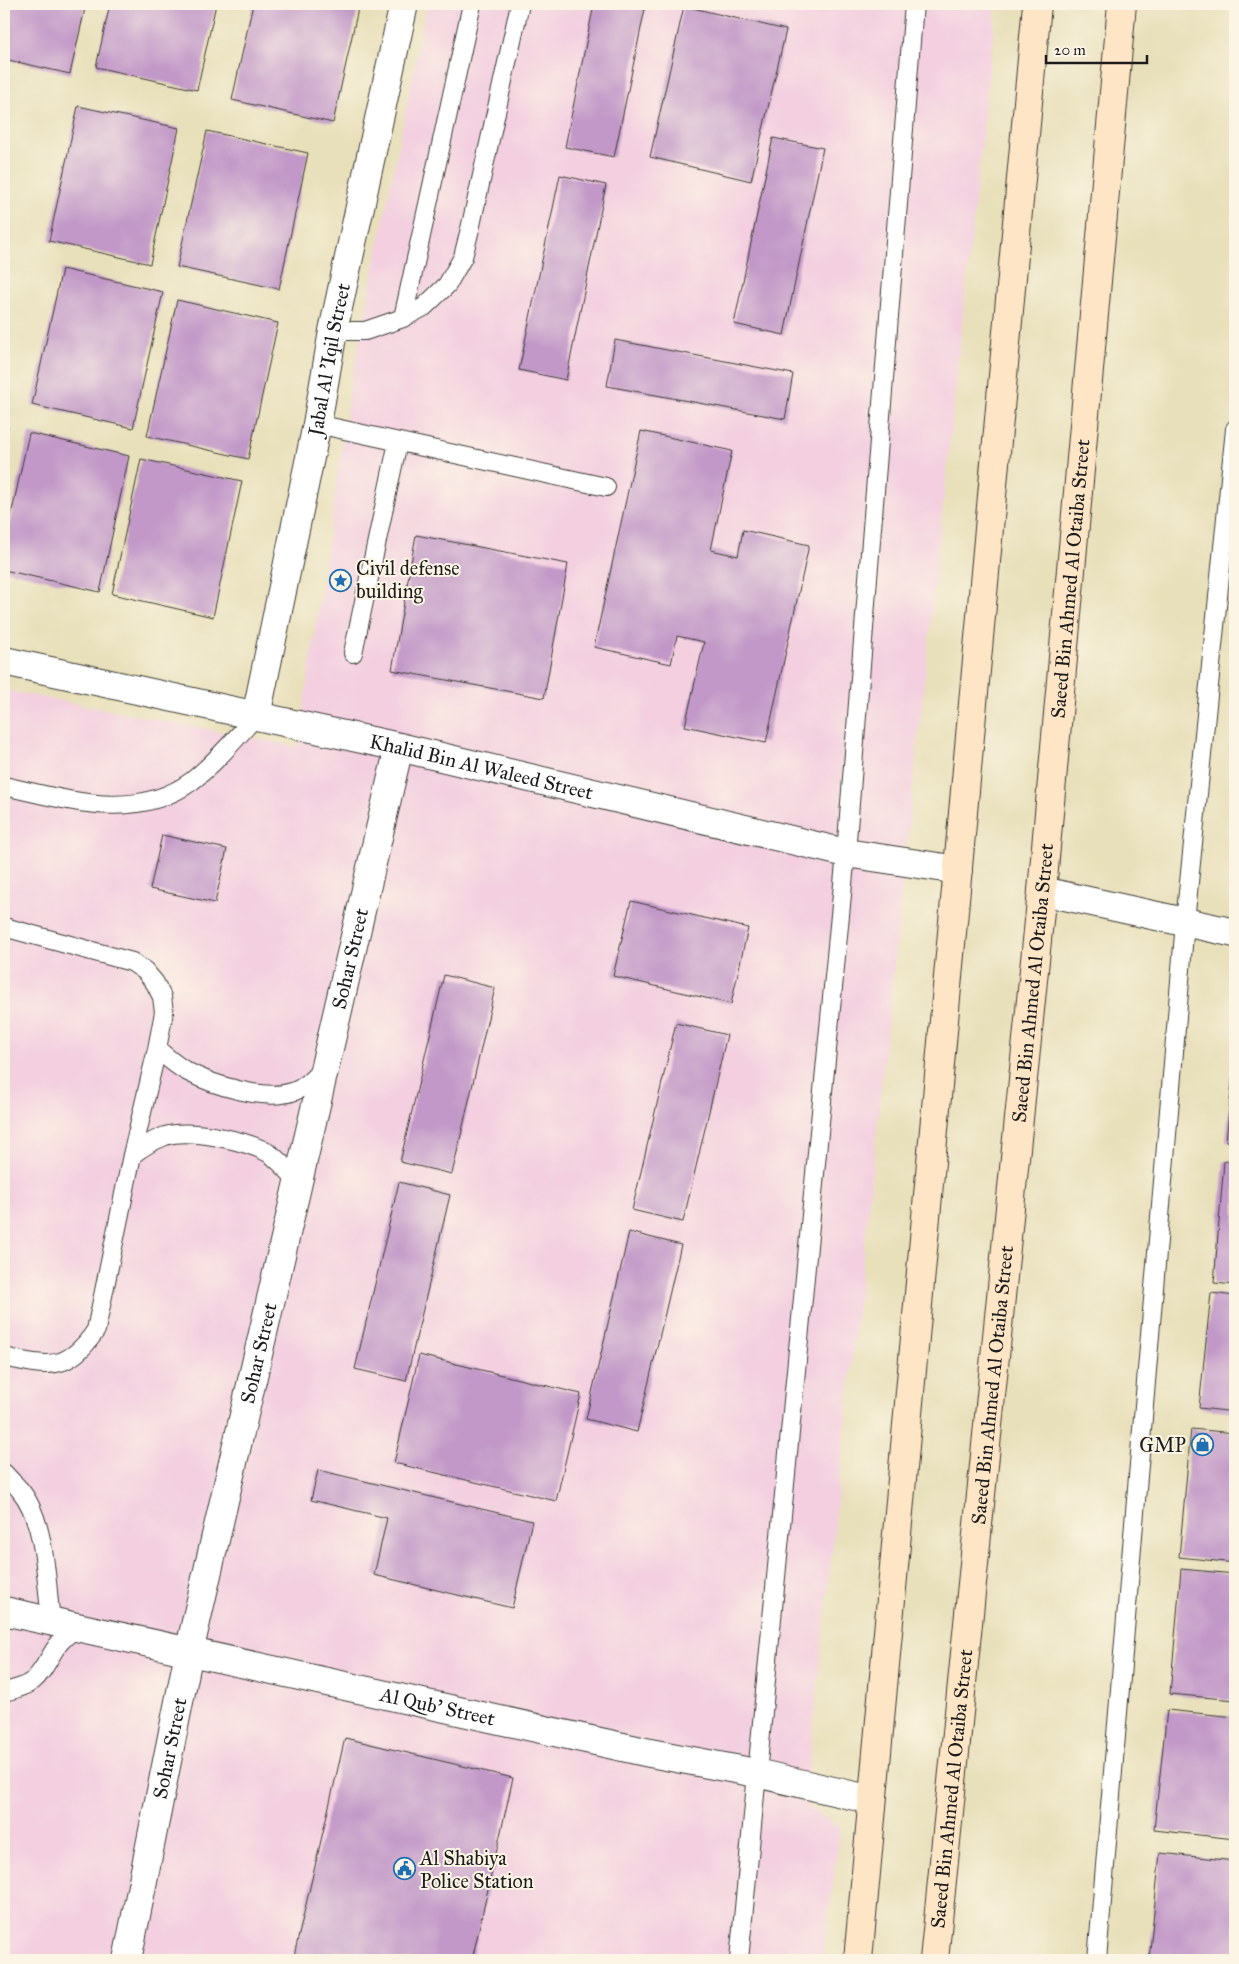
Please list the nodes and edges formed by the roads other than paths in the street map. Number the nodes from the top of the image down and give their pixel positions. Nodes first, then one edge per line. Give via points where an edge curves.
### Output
1 (404, 4) edge
2 (472, 4) edge
3 (520, 4) edge
4 (914, 4) edge
5 (1037, 4) edge
6 (1122, 4) edge
7 (403, 318) junction
8 (333, 330) junction
9 (317, 424) junction
10 (1235, 429) edge
11 (398, 442) junction
12 (606, 487) dead end
13 (353, 653) dead end
14 (4, 661) edge
15 (256, 716) junction
16 (399, 747) junction
17 (4, 786) edge
18 (846, 853) junction
19 (958, 870) junction
20 (1042, 891) junction
21 (1185, 922) junction
22 (4, 927) edge
23 (1235, 933) edge
24 (157, 1049) junction
25 (323, 1069) junction
26 (132, 1155) junction
27 (297, 1181) junction
28 (4, 1357) edge
29 (4, 1473) edge
30 (4, 1611) edge
31 (64, 1624) junction
32 (189, 1652) junction
33 (4, 1692) edge
34 (756, 1773) junction
35 (872, 1800) junction
36 (127, 1960) edge
37 (739, 1960) edge
38 (858, 1960) edge
39 (934, 1960) edge
40 (1097, 1960) edge

1 - 8 street, Jabal Al 'Iqil Street
2 - 7 lane
3 - 7 lane via 463,256 447,285 424,307
4 - 18 lane
5 - 19 main road
6 - 20 main road, Saeed Bin Ahmed Al Otaiba Street
7 - 8 lane via 365,331
8 - 9 street, Jabal Al 'Iqil Street
9 - 11 lane
9 - 15 street, Jabal Al 'Iqil Street
10 - 21 lane
11 - 12 lane
11 - 13 lane
14 - 15 street, Khalid Bin Al Waleed Street
15 - 16 street, Khalid Bin Al Waleed Street
15 - 17 lane via 214,762 190,782 155,798 133,804 102,806
16 - 18 street, Khalid Bin Al Waleed Street
16 - 25 street, Sohar Street
18 - 19 street, Khalid Bin Al Waleed Street
18 - 34 lane
19 - 35 main road
20 - 21 street
20 - 39 main road, Saeed Bin Ahmed Al Otaiba Street
21 - 23 street
21 - 40 lane
22 - 24 lane via 132,962 145,970 162,997 164,1012
24 - 25 lane via 202,1079 273,1095 292,1092 309,1083
24 - 26 lane
25 - 27 street, Sohar Street
26 - 27 lane via 148,1143 167,1136 200,1135 256,1147 286,1167
26 - 28 lane via 96,1330 85,1347 68,1360 48,1365
27 - 32 street, Sohar Street
29 - 31 lane via 21,1491 34,1515
30 - 31 street, Al Qub' Street
31 - 32 street, Al Qub' Street
31 - 33 lane via 65,1636 41,1673 31,1683
32 - 34 street, Al Qub' Street
32 - 36 street, Sohar Street
34 - 35 street, Al Qub' Street
34 - 37 lane
35 - 38 main road

